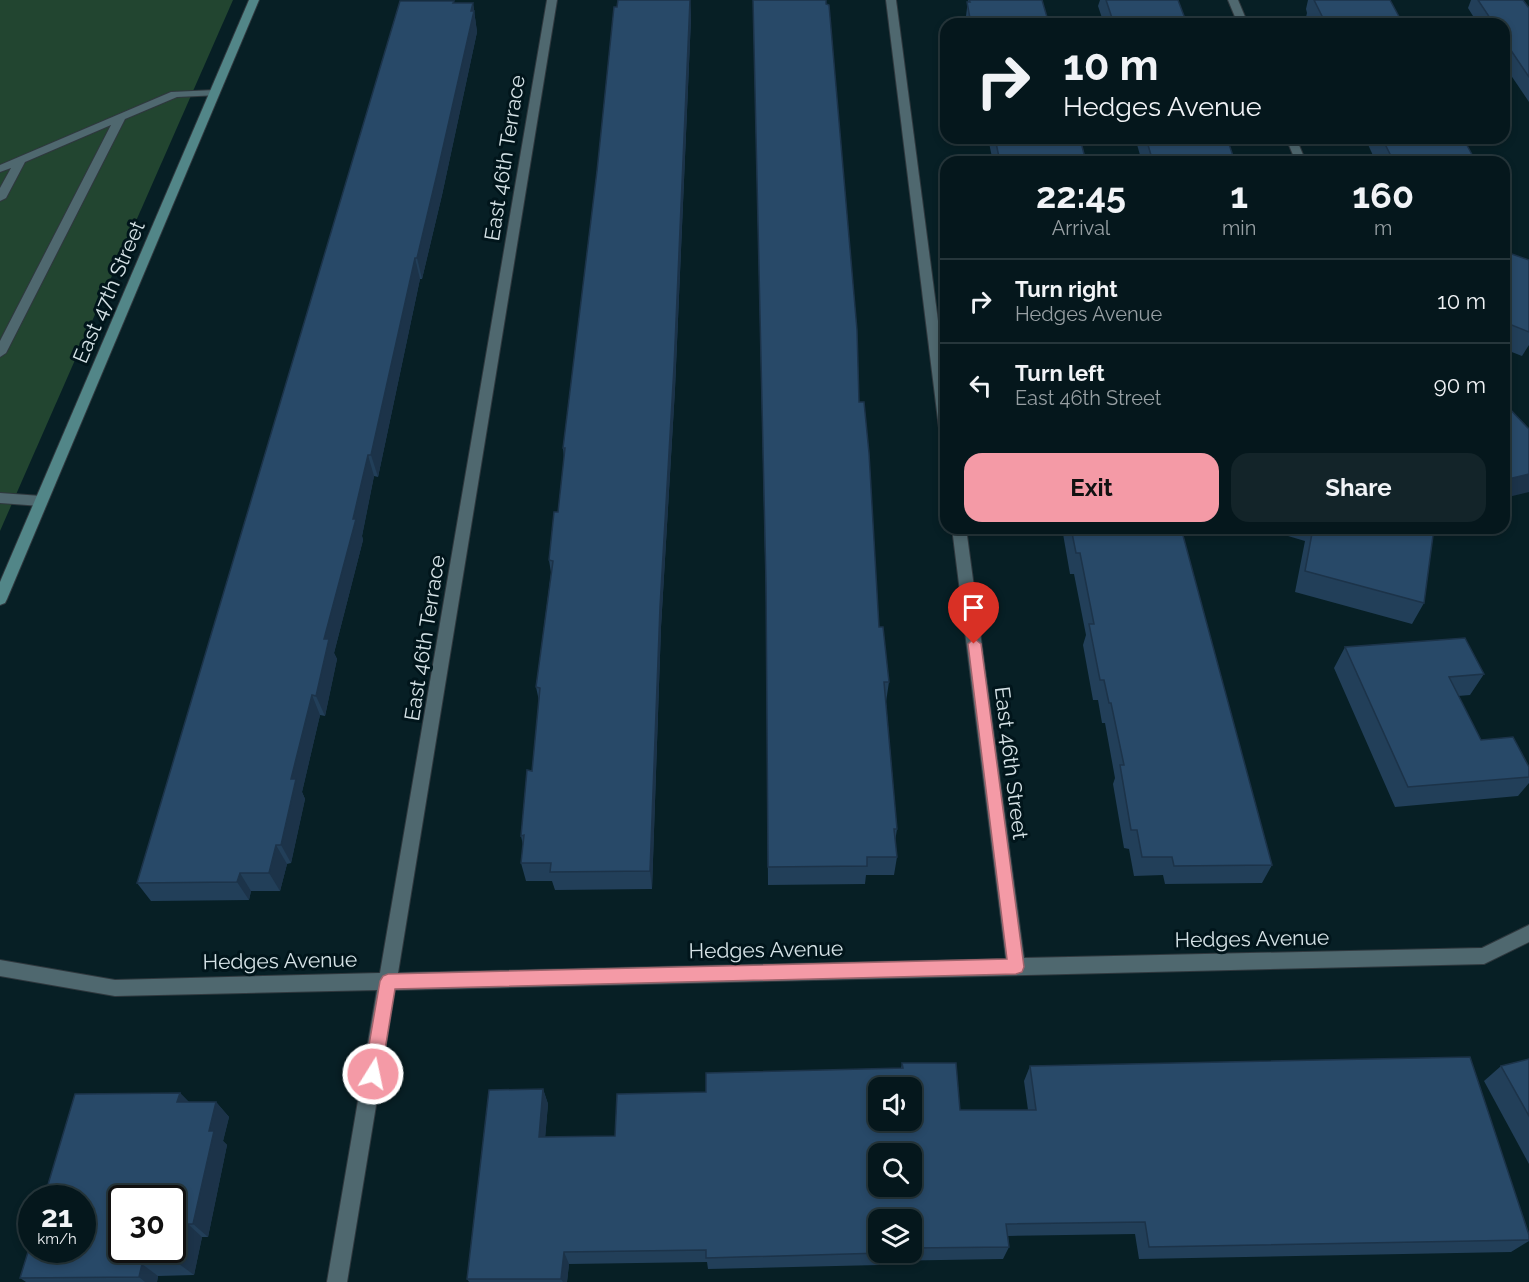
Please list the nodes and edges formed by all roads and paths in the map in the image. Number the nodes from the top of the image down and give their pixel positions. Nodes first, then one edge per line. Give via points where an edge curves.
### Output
1 (254, 0) edge
2 (552, 0) edge
3 (891, 0) edge
4 (1233, 0) edge
5 (1240, 18) edge
6 (215, 93) junction
7 (120, 118) junction
8 (21, 160) junction
9 (0, 169) edge
10 (0, 198) edge
11 (0, 353) edge
12 (940, 381) edge
13 (0, 498) edge
14 (41, 501) junction
15 (960, 534) edge
16 (0, 598) edge
17 (1529, 933) edge
18 (1016, 967) junction
19 (0, 968) edge
20 (388, 981) junction
21 (337, 1282) edge

1 - 6 main road, East 47th Street
2 - 20 street, East 46th Terrace
3 - 12 street
4 - 5 street
6 - 7 street via 176,94
6 - 14 main road, East 47th Street
7 - 8 street
7 - 11 street
8 - 9 street
8 - 10 street
13 - 14 street
14 - 16 main road, East 47th Street
15 - 18 street, East 46th Street
17 - 18 street, Hedges Avenue via 1484,956
18 - 20 street, Hedges Avenue
19 - 20 street, Hedges Avenue via 115,988
20 - 21 street, East 46th Terrace

